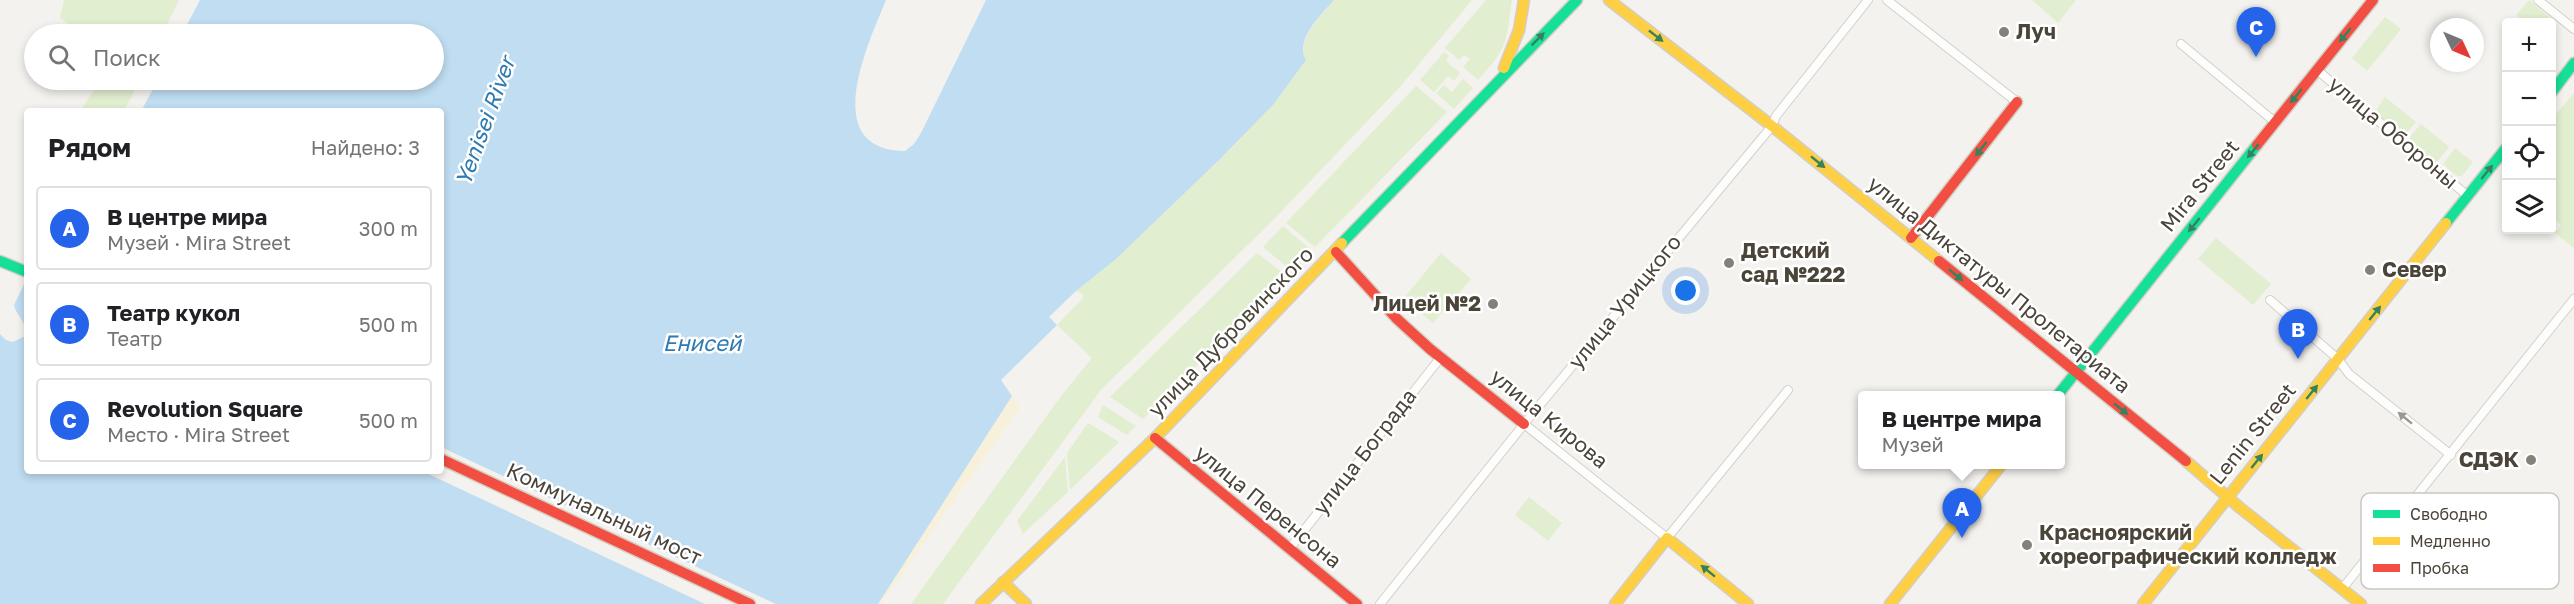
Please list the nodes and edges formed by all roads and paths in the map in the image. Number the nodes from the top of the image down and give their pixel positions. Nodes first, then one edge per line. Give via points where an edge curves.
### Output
1 (1524, 0) edge
2 (1577, 0) edge
3 (1610, 0) edge
4 (1868, 0) edge
5 (1887, 0) edge
6 (2373, 0) edge
7 (2538, 0) edge
8 (2574, 29) edge
9 (2181, 44) dead end
10 (2574, 63) edge
11 (2317, 70) junction
12 (1499, 78) junction
13 (2556, 87) edge
14 (2017, 102) joint
15 (2276, 122) junction
16 (1772, 126) junction
17 (2502, 153) edge
18 (2468, 196) junction
19 (1911, 238) junction
20 (1336, 252) junction
21 (0, 261) edge
22 (0, 270) edge
23 (24, 271) edge
24 (24, 279) edge
25 (2574, 299) edge
26 (2270, 300) dead end
27 (2570, 312) edge
28 (1441, 357) junction
29 (2338, 359) junction
30 (2076, 372) junction
31 (1788, 390) dead end
32 (2061, 391) edge
33 (1524, 424) junction
34 (1155, 438) junction
35 (2451, 455) junction
36 (444, 460) edge
37 (444, 469) edge
38 (1999, 469) edge
39 (2420, 493) edge
40 (2229, 496) junction
41 (1667, 538) junction
42 (1290, 548) junction
43 (2361, 566) edge
44 (1003, 582) junction
45 (2342, 589) junction
46 (731, 604) edge
47 (750, 604) edge
48 (981, 604) edge
49 (1026, 604) edge
50 (1357, 604) edge
51 (1380, 604) edge
52 (1615, 604) edge
53 (1748, 604) edge
54 (1890, 604) edge
55 (2143, 604) edge
56 (2361, 604) edge

1 - 12 main road, улица Дубровинского via 1512,54
12 -> 2 main road, улица Дубровинского
3 -> 16 main road, улица Диктатуры Пролетариата
4 - 16 street, улица Урицкого
5 - 14 street
6 -> 11 main road, Mira Street
7 - 8 street
9 - 15 street
10 - 13 main road
11 -> 15 main road, Mira Street
11 - 18 street, улица Обороны
12 - 20 main road, улица Дубровинского
14 -> 19 main road
15 -> 30 main road, Mira Street
16 -> 19 main road, улица Диктатуры Пролетариата
16 - 33 street, улица Урицкого
18 -> 17 main road, Lenin Street
29 -> 18 main road, Lenin Street
19 -> 30 main road, улица Диктатуры Пролетариата
20 - 28 main road, улица Кирова via 1396,318
20 - 34 main road, улица Дубровинского
21 - 23 main road
22 - 24 main road
25 - 27 street
26 - 29 street
27 - 35 street
28 - 33 main road, улица Кирова
28 - 42 street, улица Бограда
35 -> 29 street via 2349,374
40 -> 29 main road, Lenin Street
30 - 32 main road, Mira Street
30 -> 40 main road, улица Диктатуры Пролетариата
31 - 41 street
33 - 41 street, улица Кирова
33 - 51 street, улица Урицкого
34 - 42 main road, улица Перенсона
34 - 44 main road, улица Дубровинского
35 - 39 street
36 - 47 main road, Коммунальный мост
37 - 46 main road, Коммунальный мост
38 - 54 main road
40 - 45 main road, улица Диктатуры Пролетариата
40 - 55 main road, Lenin Street
41 - 52 main road
53 -> 41 main road, улица Кирова
42 - 50 main road, улица Перенсона
43 - 45 street
44 - 48 main road, улица Дубровинского
44 - 49 main road
45 - 56 main road, улица Диктатуры Пролетариата

